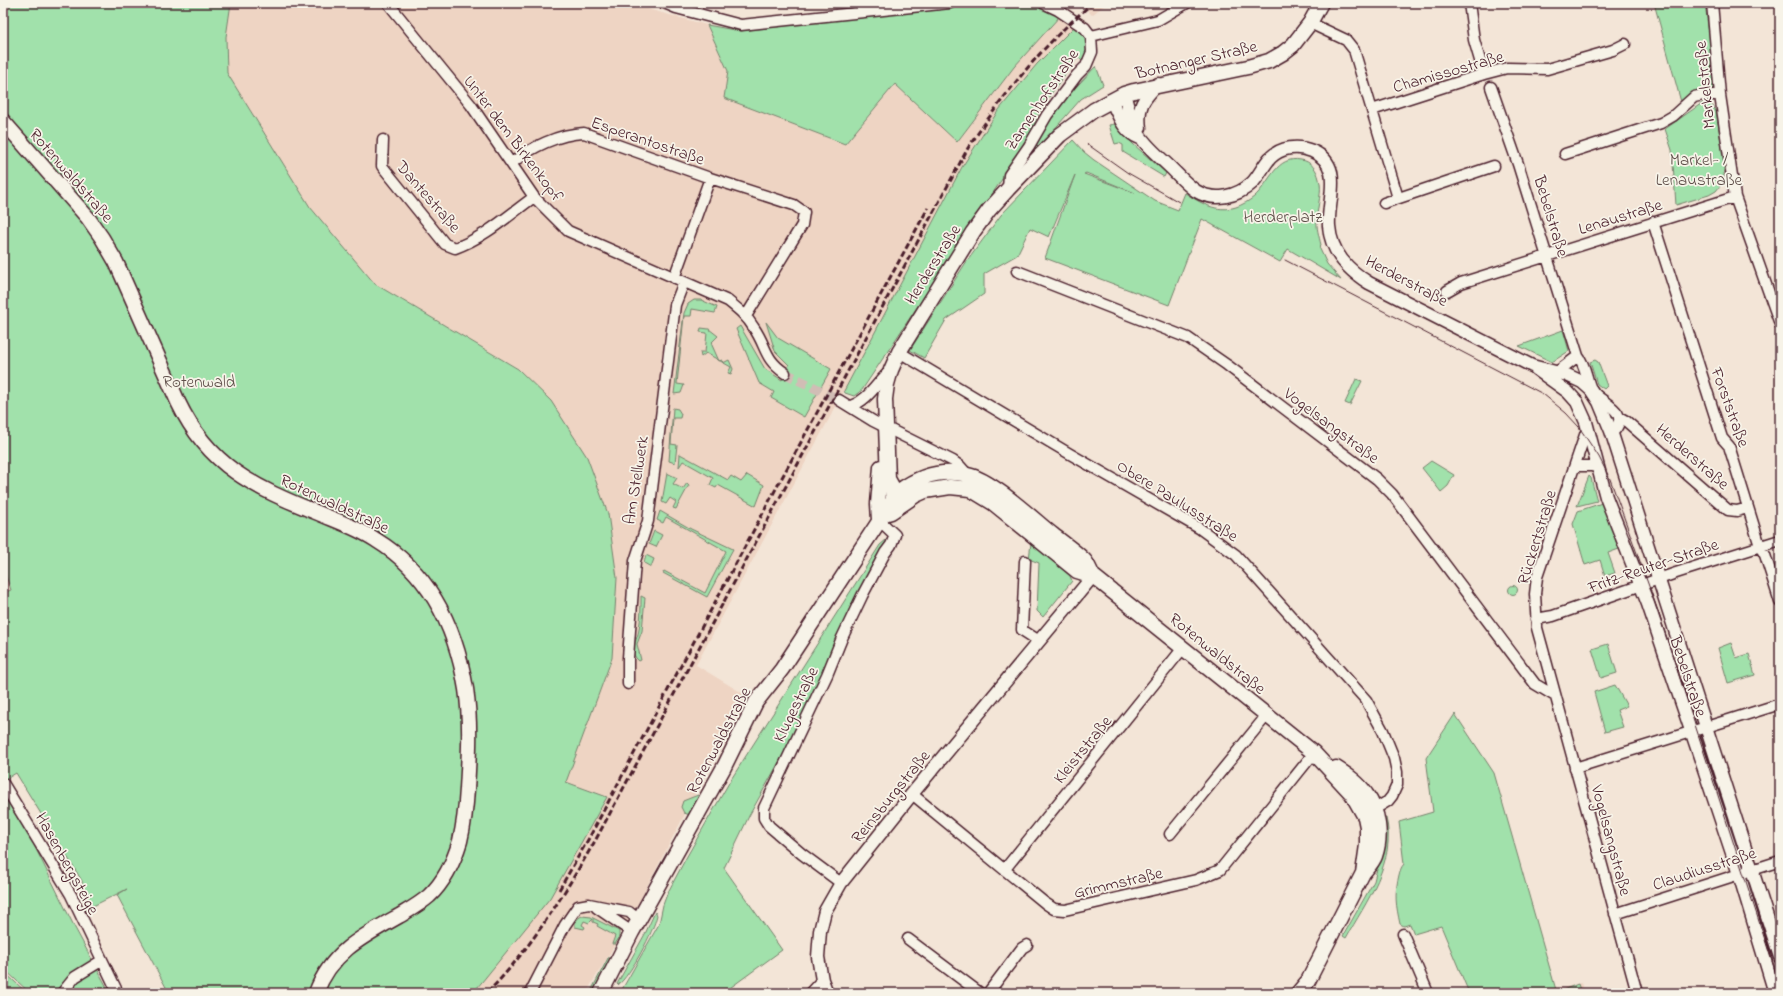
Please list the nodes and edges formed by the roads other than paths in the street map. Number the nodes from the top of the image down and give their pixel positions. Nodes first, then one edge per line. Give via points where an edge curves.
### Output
1 (388, 3) edge
2 (664, 3) edge
3 (950, 3) edge
4 (1043, 3) edge
5 (1187, 3) edge
6 (1321, 3) edge
7 (1469, 3) edge
8 (1712, 3) edge
9 (1310, 23) junction
10 (1091, 36) junction
11 (1624, 44) dead end
12 (1484, 74) junction
13 (1158, 84) junction
14 (1491, 87) dead end
15 (1720, 95) junction
16 (1118, 97) junction
17 (1372, 110) junction
18 (3, 121) edge
19 (1143, 139) junction
20 (383, 140) dead end
21 (1565, 154) dead end
22 (512, 163) junction
23 (1494, 166) dead end
24 (710, 178) junction
25 (1008, 189) junction
26 (534, 197) junction
27 (1735, 197) junction
28 (1398, 198) junction
29 (1384, 203) dead end
30 (1653, 222) junction
31 (1546, 256) junction
32 (1017, 271) dead end
33 (674, 278) junction
34 (684, 282) junction
35 (1447, 291) dead end
36 (746, 316) junction
37 (1780, 324) edge
38 (899, 352) junction
39 (1578, 356) junction
40 (1532, 366) joint
41 (891, 370) junction
42 (785, 373) tunnel mouth
43 (1555, 377) junction
44 (1591, 390) junction
45 (839, 400) tunnel mouth
46 (851, 406) junction
47 (1619, 417) junction
48 (886, 427) junction
49 (1587, 429) junction
50 (1611, 431) junction
51 (886, 452) junction
52 (1575, 466) junction
53 (1598, 467) junction
54 (968, 475) junction
55 (895, 492) junction
56 (916, 495) junction
57 (1748, 508) junction
58 (1018, 515) junction
59 (881, 517) junction
60 (1780, 540) edge
61 (1760, 546) junction
62 (1025, 561) dead end
63 (1093, 576) junction
64 (1659, 579) junction
65 (1640, 585) junction
66 (1780, 602) edge
67 (1536, 619) junction
68 (1039, 641) junction
69 (1183, 648) junction
70 (628, 684) dead end
71 (1555, 696) junction
72 (1780, 704) edge
73 (1267, 715) junction
74 (1706, 728) junction
75 (1690, 731) junction
76 (1317, 756) junction
77 (1576, 768) junction
78 (3, 783) edge
79 (912, 794) junction
80 (1370, 813) junction
81 (1170, 834) dead end
82 (1780, 860) edge
83 (1005, 869) junction
84 (1752, 869) junction
85 (1739, 874) junction
86 (841, 883) junction
87 (596, 907) junction
88 (1615, 914) junction
89 (636, 926) junction
90 (1403, 934) dead end
91 (908, 939) dead end
92 (1027, 945) dead end
93 (1780, 957) edge
94 (101, 961) junction
95 (822, 980) junction
96 (62, 993) edge
97 (118, 993) edge
98 (316, 993) edge
99 (530, 993) edge
100 (601, 993) edge
101 (810, 993) edge
102 (827, 993) edge
103 (980, 993) edge
104 (988, 993) edge
105 (1298, 993) edge
106 (1428, 993) edge
107 (1637, 993) edge
108 (1774, 993) edge

1 - 22 street, Unter dem Birkenkopf via 470,105
2 - 3 street via 741,25
4 - 10 street, Zamenhofstraße via 1085,28
5 - 10 street via 1158,20
6 - 9 main road, Botnanger Straße
7 - 12 street via 1474,40
8 - 15 street, Markelstraße
9 - 13 main road, Botnanger Straße via 1293,45 1268,61
9 - 17 street via 1346,40 1354,50
10 - 25 street, Zamenhofstraße via 1090,60 1047,115 1009,175
11 - 12 street, Chamissostraße via 1613,50 1547,69 1508,68
12 - 17 street, Chamissostraße
13 - 16 main road, Botnanger Straße
13 - 19 street via 1139,109
14 - 31 street, Bebelstraße
15 - 21 street via 1694,97 1661,123
15 - 27 street, Markelstraße
16 - 19 street, Herderstraße via 1124,126 1131,135
16 - 25 main road, Herderstraße via 1087,114 1060,135
17 - 28 street
18 - 98 main road, Rotenwaldstraße via 88,218 102,238 116,262 178,402 197,435 227,467 252,484 360,531 388,547 412,569 428,589 442,609 455,639 467,699 469,759 466,804 460,839 449,870 428,896 354,942 341,953
19 - 40 street, Herderstraße via 1191,187 1213,197 1232,195 1242,190 1252,182 1270,158 1281,151 1296,147 1313,151 1326,162 1330,170 1333,188 1329,226 1331,238 1338,255 1348,268 1370,283
20 - 26 street, Dantestraße via 382,166 445,244 455,248 483,234
22 - 24 street, Esperantostraße via 525,152 572,134 584,133
22 - 26 street, Unter dem Birkenkopf
23 - 28 street
24 - 33 street, Esperantostraße
24 - 36 street, Esperantostraße via 794,205 804,212 802,225
25 - 38 main road, Herderstraße via 973,232
26 - 33 street, Unter dem Birkenkopf via 568,231
27 - 30 street, Lenaustraße
27 - 37 street, Markelstraße
28 - 29 street
30 - 31 street, Lenaustraße
30 - 57 street, Forststraße via 1722,438 1729,446
31 - 35 street, Lenaustraße via 1461,283
31 - 39 street, Bebelstraße
32 - 71 street, Vogelsangstraße via 1188,338 1377,480 1392,494 1534,684
33 - 34 street, Unter dem Birkenkopf
34 - 36 street, Unter dem Birkenkopf via 728,301
34 - 70 street, Am Stellwerk via 675,305 648,521 635,561
36 - 42 street, Unter dem Birkenkopf via 755,328 773,365
38 - 41 main road, Herderstraße
38 - 80 street, Obere Paulusstraße via 1199,528 1236,554 1366,700 1376,717 1394,758 1397,785 1392,796
39 - 43 street
39 - 44 street, Bebelstraße via 1586,371
40 - 43 street, Bebelstraße
41 - 46 street via 881,378 869,395
41 - 48 main road, Herderstraße via 885,399
43 - 44 street, Herderstraße via 1572,376
43 - 49 street, Bebelstraße via 1577,402
44 - 47 street, Herderstraße via 1612,407
44 - 50 street, Bebelstraße
45 - 46 street
46 - 48 street
47 - 50 street via 1616,430
47 - 57 street, Herderstraße via 1728,510
48 - 51 main road, Herderstraße
48 - 54 street, Rotenwaldstraße via 953,461
49 - 52 street, Rückertstraße
49 - 53 street, Bebelstraße
50 - 64 street, Bebelstraße
51 - 55 main road, Herderstraße via 888,479
51 - 59 main road via 880,467 878,504
52 - 53 street
52 - 67 street, Rückertstraße via 1537,577
53 - 65 street, Bebelstraße via 1606,497
54 - 55 main road, Rotenwaldstraße via 932,475
54 - 58 main road, Rotenwaldstraße via 992,487
55 - 56 main road
55 - 59 main road, Rotenwaldstraße
56 - 58 main road, Rotenwaldstraße via 937,488 970,490
56 - 59 main road, Rotenwaldstraße
57 - 61 street, Forststraße
58 - 63 main road, Rotenwaldstraße via 1085,561
59 - 86 street, Klugestraße via 895,535 891,545 862,596 764,808 764,818 769,826
59 - 89 main road, Rotenwaldstraße via 782,669 756,702 684,841
60 - 61 street, Fritz-Reuter-Straße
61 - 64 street, Fritz-Reuter-Straße
61 - 66 street, Forststraße
62 - 68 street via 1022,630
63 - 68 street, Reinsburgstraße
63 - 69 main road, Rotenwaldstraße
64 - 65 street, Fritz-Reuter-Straße
64 - 74 street, Bebelstraße
65 - 67 street, Fritz-Reuter-Straße via 1552,616
65 - 75 street, Bebelstraße
67 - 71 street, Vogelsangstraße
68 - 79 street, Reinsburgstraße
69 - 73 main road, Rotenwaldstraße
69 - 83 street, Kleiststraße
71 - 77 street, Vogelsangstraße
72 - 74 street
73 - 76 main road, Rotenwaldstraße
73 - 81 street
74 - 75 street
74 - 84 street, Bebelstraße
75 - 77 street
75 - 85 street, Bebelstraße
76 - 80 main road, Rotenwaldstraße
76 - 83 street, Grimmstraße via 1220,870 1196,880 1065,910 1054,909 1045,903
77 - 88 street, Vogelsangstraße
78 - 94 street, Hasenbergsteige via 71,895
79 - 83 street, Grimmstraße
79 - 86 street, Reinsburgstraße
80 - 105 main road, Rotenwaldstraße via 1363,873 1308,981
82 - 84 street, Claudiusstraße
84 - 85 street, Claudiusstraße
84 - 93 street, Bebelstraße
85 - 88 street, Claudiusstraße
85 - 108 street, Bebelstraße
86 - 95 street, Reinsburgstraße via 825,912 820,931 818,957
87 - 89 street
87 - 89 street via 628,912
87 - 99 street via 589,904 575,909
88 - 107 street, Vogelsangstraße
89 - 100 main road, Rotenwaldstraße
90 - 106 street
91 - 103 street
92 - 104 street
94 - 96 street via 75,977
94 - 97 street, Hasenbergsteige
95 - 101 street
95 - 102 street, Reinsburgstraße

